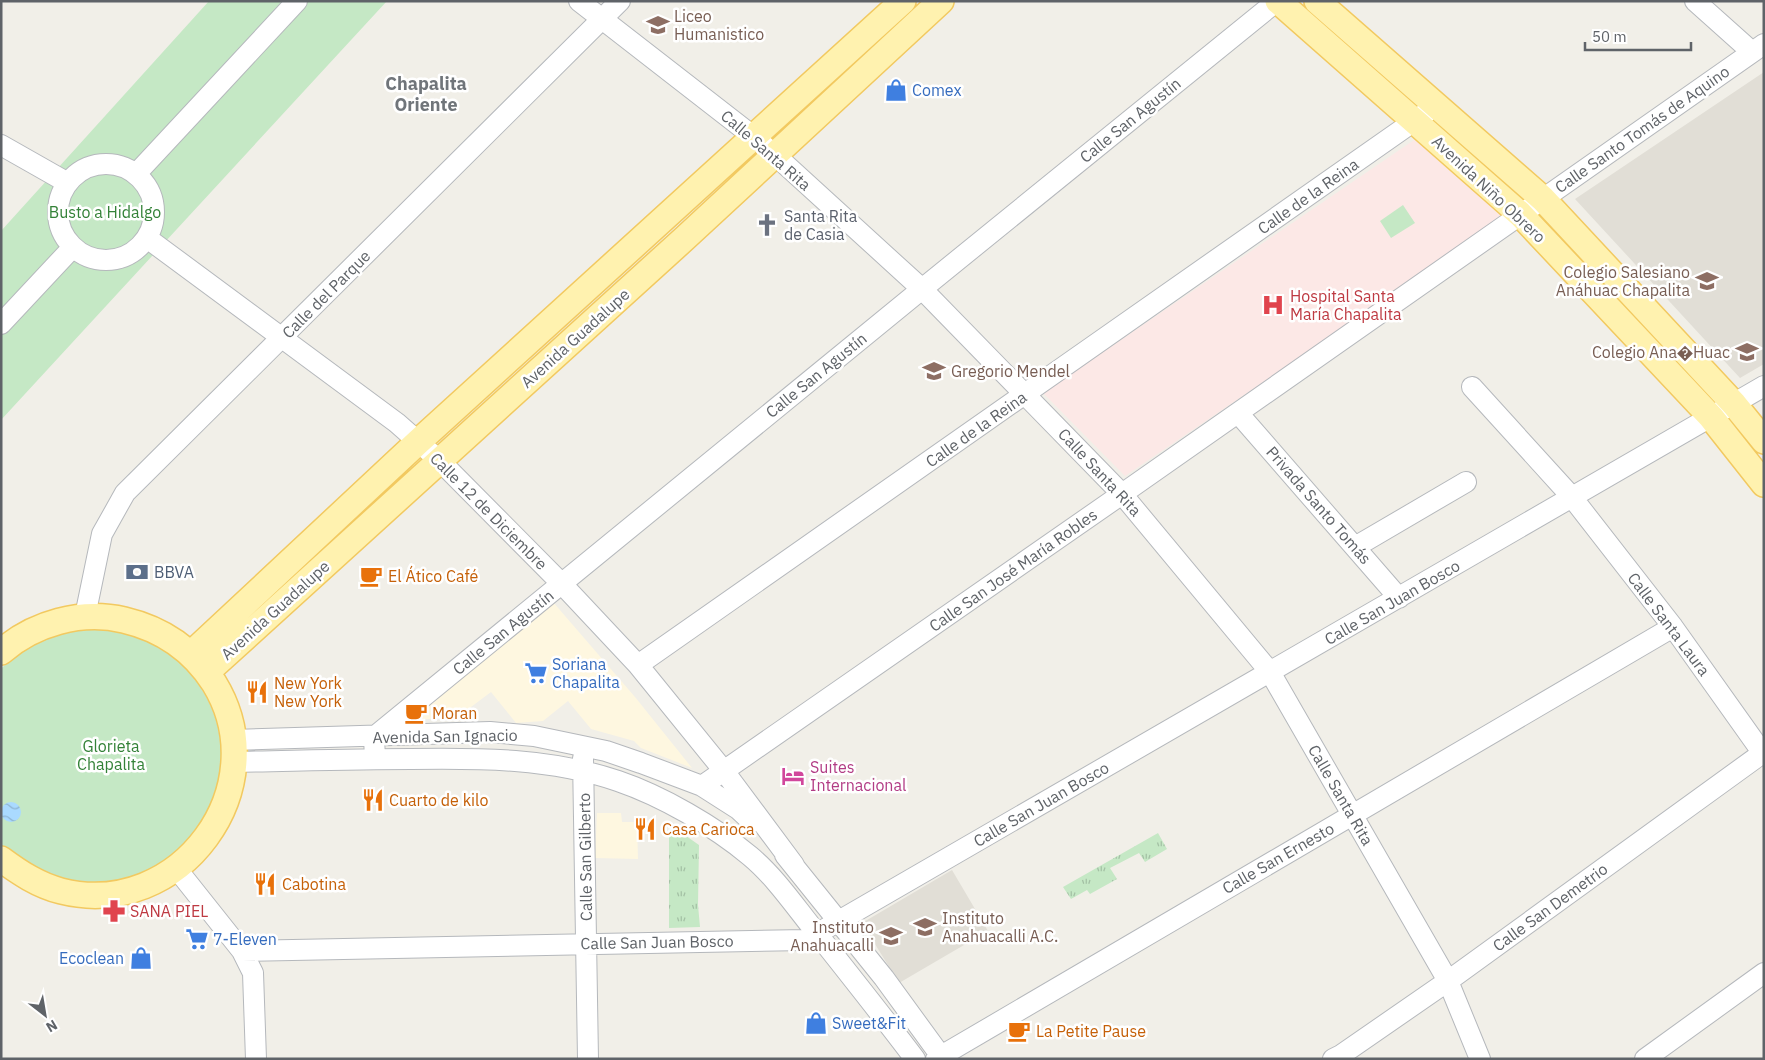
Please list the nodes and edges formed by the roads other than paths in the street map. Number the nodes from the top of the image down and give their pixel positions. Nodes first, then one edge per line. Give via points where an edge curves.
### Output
1 (297, 1) edge
2 (579, 1) edge
3 (620, 1) edge
4 (903, 1) edge
5 (941, 1) edge
6 (1277, 1) edge
7 (1317, 1) edge
8 (1695, 1) edge
9 (602, 18) junction
10 (1758, 48) edge
11 (1437, 105) junction
12 (1415, 121) junction
13 (754, 137) junction
14 (1, 145) edge
15 (775, 155) junction
16 (136, 174) junction
17 (68, 183) junction
18 (1543, 199) junction
19 (1520, 214) junction
20 (147, 238) junction
21 (73, 247) junction
22 (922, 289) junction
23 (1, 324) edge
24 (282, 338) junction
25 (1764, 386) edge
26 (1472, 387) dead end
27 (1026, 394) junction
28 (1734, 404) junction
29 (1238, 413) junction
30 (1711, 417) junction
31 (1764, 441) edge
32 (418, 442) junction
33 (440, 461) junction
34 (1466, 482) dead end
35 (1764, 484) edge
36 (1122, 494) junction
37 (1571, 496) junction
38 (1355, 547) junction
39 (562, 584) junction
40 (1399, 598) junction
41 (85, 616) junction
42 (1673, 627) junction
43 (2, 651) edge
44 (199, 663) junction
45 (638, 665) junction
46 (1270, 672) junction
47 (374, 737) junction
48 (583, 746) junction
49 (234, 751) junction
50 (1763, 753) edge
51 (375, 759) junction
52 (584, 771) junction
53 (724, 771) junction
54 (702, 786) junction
55 (1352, 814) junction
56 (1, 859) edge
57 (794, 865) junction
58 (176, 868) junction
59 (838, 920) junction
60 (817, 933) junction
61 (586, 943) junction
62 (242, 951) junction
63 (1764, 973) edge
64 (1448, 981) junction
65 (940, 1058) edge
66 (256, 1059) edge
67 (588, 1059) edge
68 (915, 1059) edge
69 (1333, 1059) edge
70 (1480, 1059) edge
71 (1645, 1059) edge

1 - 16 street
2 - 9 street, Calle Santa Rita
3 - 9 street, Calle del Parque
4 - 13 main road, Avenida Guadalupe
5 - 15 main road, Avenida Guadalupe
6 - 12 main road, Avenida Niño Obrero
6 - 22 street, Calle San Agustín
7 - 11 main road, Avenida Niño Obrero
8 - 10 street
9 - 13 street, Calle Santa Rita
9 - 24 street, Calle del Parque
10 - 18 street, Calle Santo Tomás de Aquino
11 - 12 street, Calle de la Reina
11 - 18 main road, Avenida Niño Obrero
12 - 19 main road, Avenida Niño Obrero
12 - 27 street, Calle de la Reina
13 - 15 street, Calle Santa Rita
13 - 32 main road, Avenida Guadalupe
14 - 17 street
15 - 22 street, Calle Santa Rita
15 - 33 main road, Avenida Guadalupe
16 - 17 street via 117,165 95,165
16 - 20 street via 153,199 154,219
17 - 21 street via 60,201 59,221
18 - 19 street, Calle Santo Tomás de Aquino
18 - 28 main road, Avenida Niño Obrero
19 - 29 street, Calle San José María Robles
19 - 30 main road, Avenida Niño Obrero
20 - 21 street via 132,253 112,260 91,258
20 - 24 street, Calle 12 de Diciembre
21 - 23 street
22 - 27 street, Calle Santa Rita
22 - 39 street, Calle San Agustín
24 - 32 street, Calle 12 de Diciembre
24 - 41 street, Calle del Parque via 125,493 102,534
25 - 28 street, Calle San Juan Bosco
26 - 37 street, Calle Santa Laura
27 - 36 street, Calle Santa Rita
27 - 45 street, Calle de la Reina
28 - 30 street, Calle San Juan Bosco
28 - 31 main road, Avenida Niño Obrero
29 - 36 street, Calle San José María Robles
29 - 38 street, Privada Santo Tomás
30 - 35 main road, Avenida Niño Obrero
30 - 37 street, Calle San Juan Bosco
32 - 33 street, Calle 12 de Diciembre
32 - 44 main road, Avenida Guadalupe
33 - 39 street, Calle 12 de Diciembre
33 - 44 main road, Avenida Guadalupe
34 - 38 street
36 - 46 street, Calle Santa Rita
36 - 53 street, Calle San José María Robles
37 - 40 street, Calle San Juan Bosco
37 - 42 street, Calle Santa Laura
38 - 40 street, Privada Santo Tomás
39 - 45 street, Calle 12 de Diciembre
39 - 47 street, Calle San Agustín
40 - 46 street, Calle San Juan Bosco
41 - 43 main road via 41,627
41 - 44 main road via 114,617 142,624 168,636
42 - 50 street, Calle Santa Laura
42 - 55 street, Calle San Ernesto
44 - 49 main road via 220,693 229,716
45 - 53 street, Calle 12 de Diciembre
46 - 55 street, Calle Santa Rita
46 - 59 street, Calle San Juan Bosco
47 - 48 street, Avenida San Ignacio via 490,732 534,736
47 - 49 street, Avenida San Ignacio
47 - 51 street
48 - 52 street, Calle San Gilberto
48 - 54 street, Avenida San Ignacio
49 - 51 street, Avenida San Ignacio
49 - 58 main road via 231,782 217,821 206,839
50 - 64 street, Calle San Demetrio
51 - 52 street, Avenida San Ignacio via 492,759
52 - 60 street, Avenida San Ignacio via 650,794 715,830 752,857
52 - 61 street, Calle San Gilberto
53 - 54 street, Calle San José María Robles
53 - 57 street, Calle 12 de Diciembre
54 - 57 street, Avenida San Ignacio via 738,810
55 - 64 street, Calle Santa Rita
55 - 65 street, Calle San Ernesto
56 - 58 main road via 39,884 85,894 124,891 160,878
57 - 59 street, Avenida San Ignacio
58 - 62 street
59 - 60 street, Calle San Juan Bosco
59 - 65 street, Avenida San Ignacio
60 - 61 street, Calle San Juan Bosco via 806,940
60 - 68 street, Avenida San Ignacio
61 - 62 street, Calle San Juan Bosco
61 - 67 street, Calle San Gilberto
62 - 66 street via 254,985
63 - 71 street
64 - 69 street, Calle San Demetrio
64 - 70 street, Calle Santa Rita

